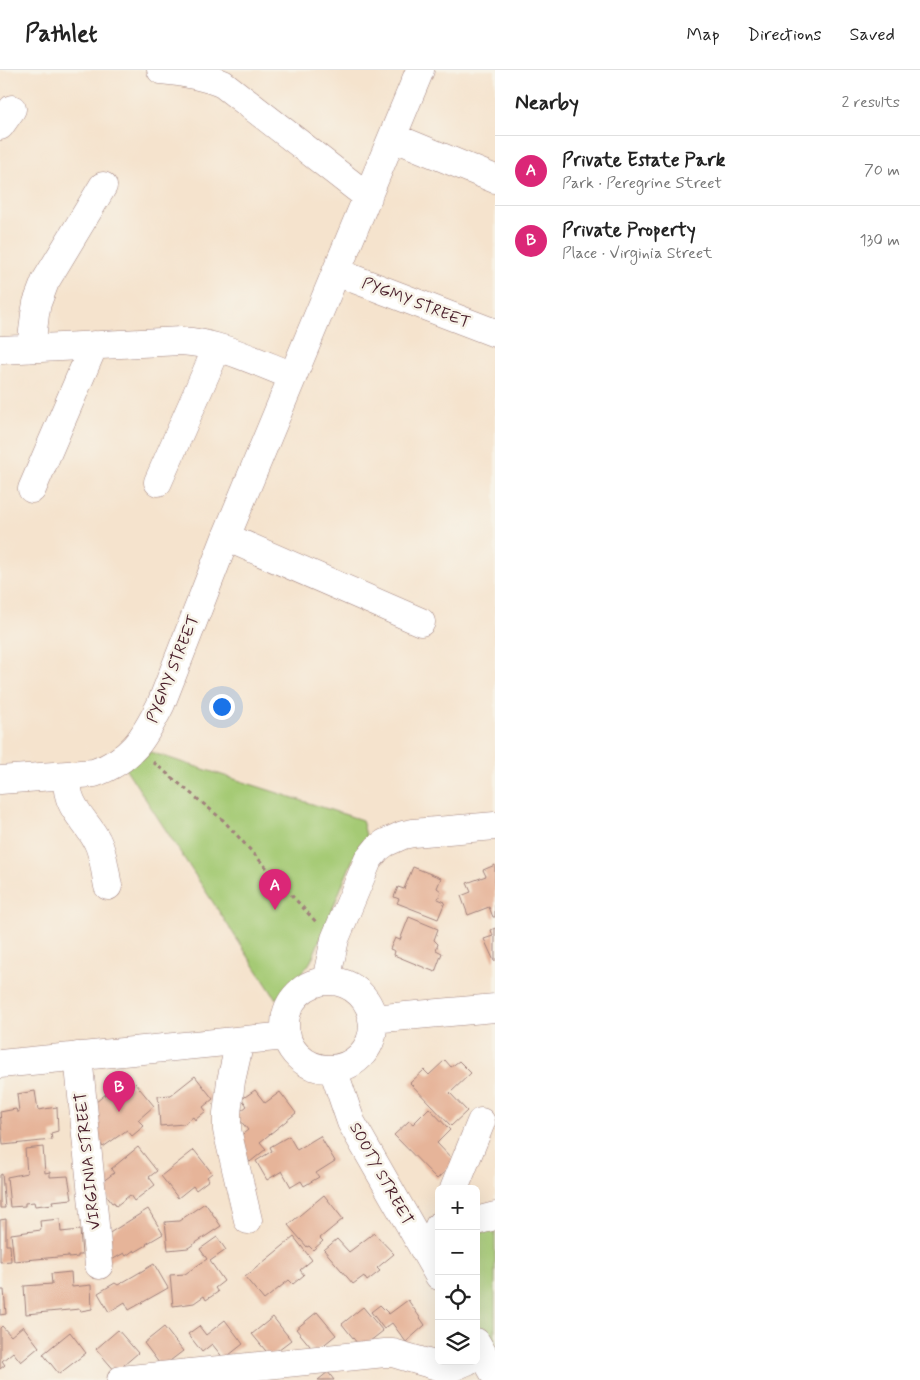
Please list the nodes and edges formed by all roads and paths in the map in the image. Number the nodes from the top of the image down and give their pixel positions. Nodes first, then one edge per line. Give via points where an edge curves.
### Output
1 (160, 70) edge
2 (420, 70) edge
3 (395, 130) junction
4 (495, 164) edge
5 (495, 179) edge
6 (103, 186) dead end
7 (368, 197) junction
8 (336, 272) junction
9 (495, 333) edge
10 (94, 345) junction
11 (31, 348) junction
12 (217, 348) junction
13 (0, 350) edge
14 (293, 376) junction
15 (158, 482) dead end
16 (32, 489) dead end
17 (226, 537) junction
18 (421, 622) dead end
19 (134, 748) junction
20 (66, 775) junction
21 (0, 780) edge
22 (495, 826) edge
23 (108, 886) dead end
24 (335, 939) junction
25 (326, 981) junction
26 (495, 1008) edge
27 (372, 1019) junction
28 (286, 1036) junction
29 (240, 1041) junction
30 (71, 1057) junction
31 (0, 1064) edge
32 (333, 1069) junction
33 (481, 1122) dead end
34 (456, 1185) edge
35 (78, 1205) dead end
36 (495, 1216) edge
37 (248, 1220) dead end
38 (480, 1220) edge
39 (433, 1233) edge
40 (99, 1266) dead end
41 (439, 1275) edge
42 (435, 1359) edge
43 (121, 1380) edge

1 - 7 street via 187,73 223,84
2 - 3 street, PYGMY STREET
3 - 4 street
3 - 5 street
3 - 7 street, PYGMY STREET
6 - 11 street via 45,282 37,303
7 - 8 street, PYGMY STREET
8 - 9 street, PYGMY STREET
8 - 14 street, PYGMY STREET
10 - 11 street
10 - 12 street via 181,341
10 - 16 street
11 - 13 street
12 - 14 street
12 - 15 street
14 - 17 street, PYGMY STREET
17 - 18 street
17 - 19 street, PYGMY STREET via 161,704 148,730
19 - 20 street, PYGMY STREET via 128,756 105,769
19 - 24 path via 223,820 321,929
20 - 21 street, PYGMY STREET
20 - 23 street via 68,794 100,848
22 - 24 street via 413,833 385,843 368,860
24 - 25 street
25 - 27 street via 341,982 355,988 366,999
25 - 28 street via 312,984 299,993 285,1020
26 - 27 street
27 - 32 street via 370,1043 361,1055
28 - 29 street
28 - 32 street via 293,1050 304,1060 318,1067
29 - 30 street
29 - 37 street via 227,1113
30 - 31 street
30 - 35 street, VIRGINIA STREET
30 - 40 street, VIRGINIA STREET
32 - 39 street, SOOTY STREET via 351,1122
33 - 34 street
36 - 38 street
39 - 41 street, SOOTY STREET
42 - 43 street via 385,1353

